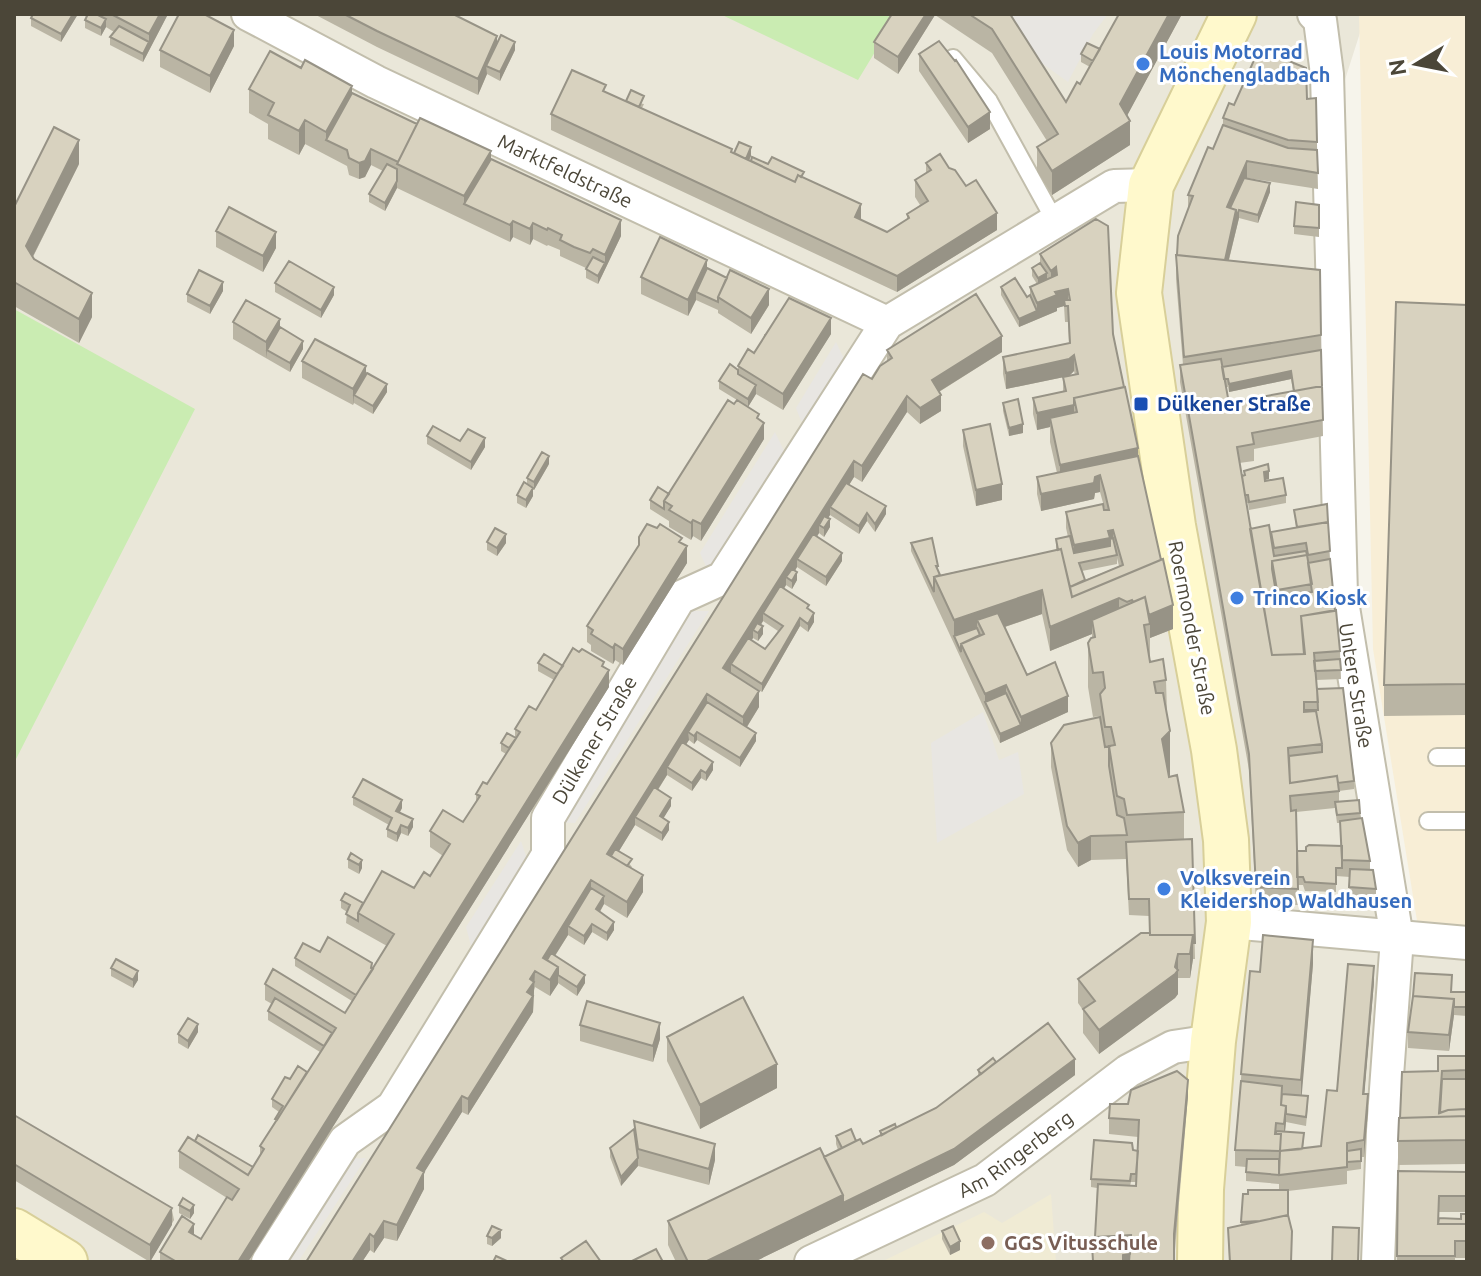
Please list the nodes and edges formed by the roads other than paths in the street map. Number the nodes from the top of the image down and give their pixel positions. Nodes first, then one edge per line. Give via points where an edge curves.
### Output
1 (248, 14) edge
2 (1234, 14) edge
3 (1314, 14) edge
4 (953, 58) edge
5 (1151, 185) junction
6 (1055, 221) junction
7 (887, 323) junction
8 (1437, 757) dead end
9 (1467, 757) edge
10 (1428, 821) dead end
11 (1467, 821) edge
12 (1229, 922) junction
13 (1397, 938) junction
14 (1467, 943) edge
15 (1213, 1041) junction
16 (14, 1231) edge
17 (65, 1262) edge
18 (268, 1262) edge
19 (811, 1262) edge
20 (1200, 1262) edge
21 (1378, 1262) edge

1 - 7 street, Marktfeldstraße via 376,82
2 - 5 street, Roermonder Straße
3 - 13 street, Untere Straße via 1320,20 1327,74 1341,595
4 - 6 lane via 989,101
5 - 6 street, Dülkener Straße via 1114,186
5 - 12 street, Roermonder Straße via 1139,293 1173,526 1214,750 1226,840
6 - 7 street, Dülkener Straße
7 - 18 street, Dülkener Straße via 723,578 679,598 548,818 548,855 402,1094 393,1107 345,1141
8 - 9 lane
10 - 11 lane
12 - 13 street
12 - 15 street, Roermonder Straße
13 - 14 street
13 - 21 street, Untere Straße
15 - 19 street, Am Ringerberg via 1173,1047 1128,1071 985,1180
15 - 20 street, Roermonder Straße
16 - 17 street

